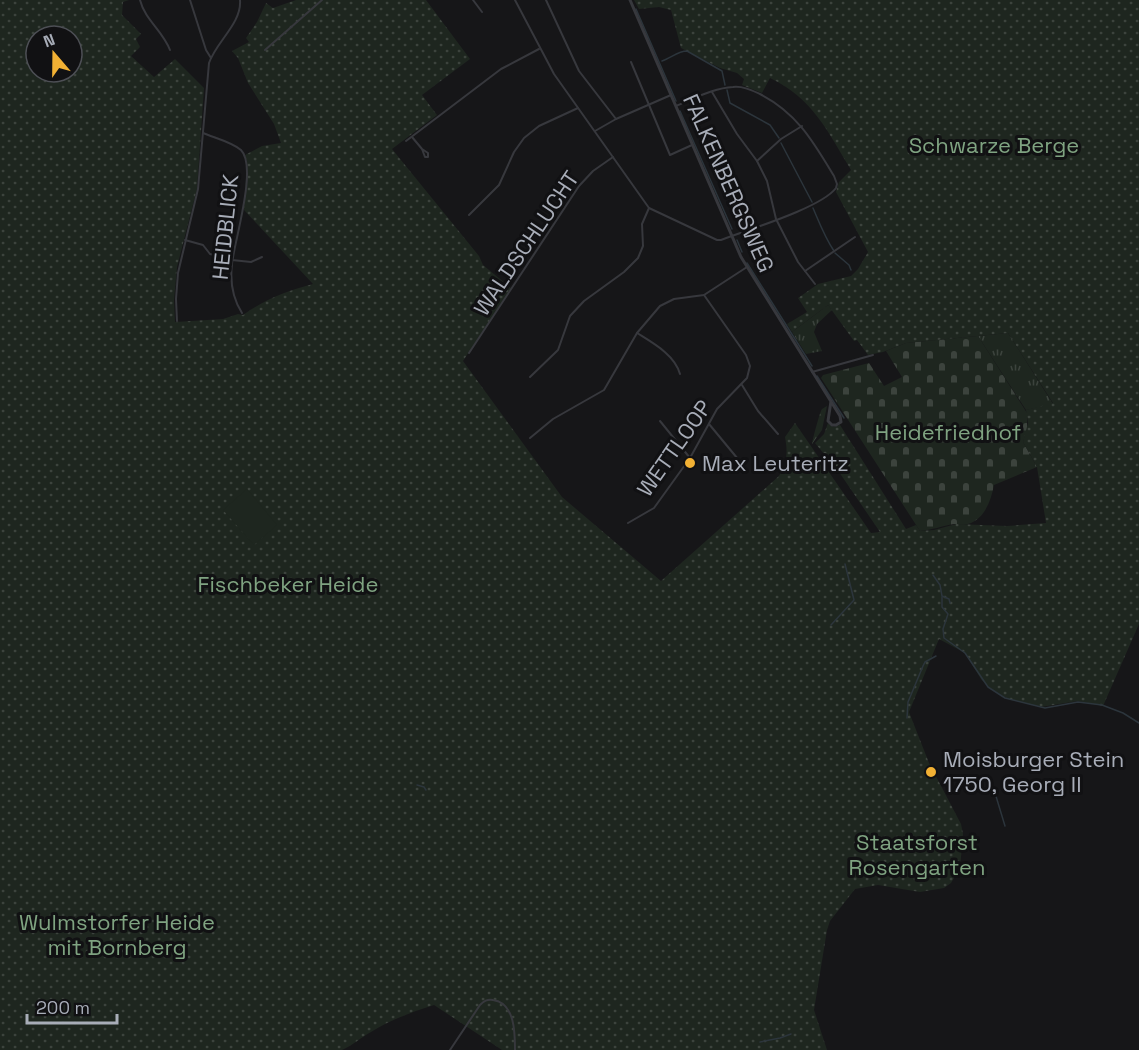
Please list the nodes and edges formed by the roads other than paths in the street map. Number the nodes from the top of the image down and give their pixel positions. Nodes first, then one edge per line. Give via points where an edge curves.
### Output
1 (140, 0) edge
2 (190, 0) edge
3 (240, 0) edge
4 (322, 0) edge
5 (473, 0) edge
6 (523, 0) edge
7 (552, 0) edge
8 (630, 0) edge
9 (515, 1) edge
10 (547, 1) edge
11 (482, 12) dead end
12 (539, 48) junction
13 (170, 50) dead end
14 (265, 50) dead end
15 (211, 58) junction
16 (631, 62) dead end
17 (712, 92) junction
18 (671, 95) junction
19 (649, 105) junction
20 (676, 106) junction
21 (578, 108) junction
22 (616, 119) junction
23 (802, 126) junction
24 (595, 131) junction
25 (203, 134) junction
26 (412, 137) junction
27 (406, 141) dead end
28 (692, 145) junction
29 (422, 150) dead end
30 (613, 156) junction
31 (757, 160) junction
32 (649, 208) junction
33 (469, 215) dead end
34 (776, 219) junction
35 (732, 235) junction
36 (855, 237) dead end
37 (185, 240) junction
38 (262, 257) dead end
39 (232, 260) junction
40 (747, 267) junction
41 (805, 271) junction
42 (815, 284) dead end
43 (704, 295) junction
44 (242, 313) dead end
45 (177, 321) dead end
46 (637, 333) junction
47 (469, 352) dead end
48 (873, 355) dead end
49 (812, 372) junction
50 (680, 374) dead end
51 (530, 377) dead end
52 (742, 385) junction
53 (831, 401) junction
54 (660, 421) dead end
55 (710, 424) junction
56 (778, 434) dead end
57 (530, 438) dead end
58 (690, 458) junction
59 (747, 470) dead end
60 (628, 523) dead end
61 (450, 1050) edge
62 (515, 1050) edge

1 - 13 street
2 - 15 street
3 - 15 street via 237,16
4 - 14 street
5 - 11 street
6 - 9 street
7 - 10 street
8 - 18 street, FALKENBERGSWEG
9 - 12 street
10 - 22 street via 579,71
12 - 21 street
12 - 26 street via 501,69
15 - 25 street
16 - 19 street
17 - 20 street
17 - 23 street via 747,88 780,106
17 - 31 street
18 - 19 street
18 - 20 street, FALKENBERGSWEG
19 - 22 street
19 - 28 street via 670,155
20 - 28 street, FALKENBERGSWEG
21 - 24 street
21 - 33 street via 539,126 524,138 499,185
22 - 24 street
23 - 31 street
23 - 34 street via 834,176 836,186 814,204
24 - 30 street
25 - 37 street via 198,189
25 - 39 street, HEIDBLICK via 232,145 245,155 244,205
26 - 27 street
26 - 29 street
28 - 35 street, FALKENBERGSWEG
30 - 32 street
30 - 47 street, WALDSCHLUCHT via 579,186
31 - 34 street via 767,181
32 - 35 street via 717,240
32 - 51 street via 642,224 643,246 638,258 570,316 558,350
34 - 35 street
34 - 41 street
35 - 40 street, FALKENBERGSWEG
36 - 41 street
37 - 39 street via 203,245 210,254
37 - 45 street via 176,289
38 - 39 street via 253,261
39 - 44 street, HEIDBLICK via 234,293
40 - 43 street
40 - 49 street, FALKENBERGSWEG
41 - 42 street
43 - 46 street via 674,299 660,306
43 - 52 street via 748,360 750,372
46 - 50 street via 672,359
46 - 57 street via 604,390 553,419
48 - 49 street
49 - 53 street, FALKENBERGSWEG
52 - 55 street, WETTLOOP via 717,409
52 - 56 street
53 - 53 street, FALKENBERGSWEG via 828,420 835,426 841,418
54 - 58 street
55 - 58 street, WETTLOOP
55 - 59 street
58 - 60 street, WETTLOOP via 654,508
61 - 62 street via 482,1003 491,1000 503,1004 510,1013

